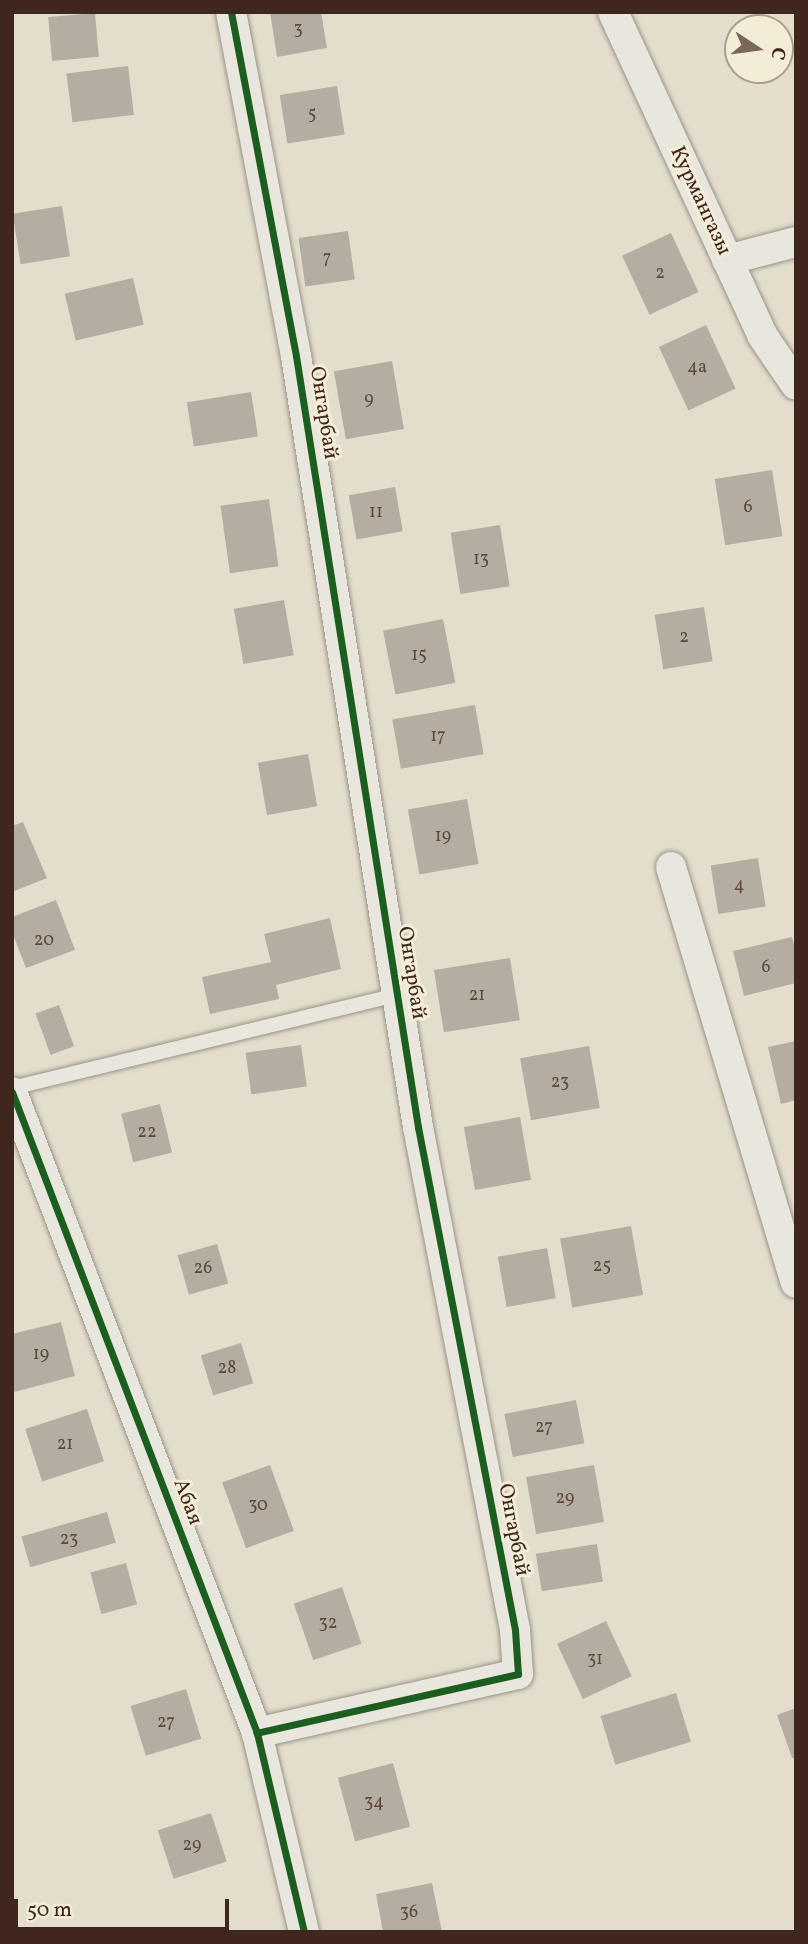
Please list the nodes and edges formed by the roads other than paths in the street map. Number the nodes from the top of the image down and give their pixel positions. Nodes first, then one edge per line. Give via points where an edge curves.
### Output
1 (231, 12) edge
2 (613, 12) edge
3 (796, 242) edge
4 (727, 260) junction
5 (796, 385) edge
6 (671, 867) dead end
7 (397, 995) junction
8 (12, 1090) edge
9 (796, 1283) edge
10 (257, 1733) junction
11 (304, 1932) edge

1 - 7 street, Онгарбай via 296,356
2 - 4 street, Курмангазы
3 - 4 street
4 - 5 street, Курмангазы via 762,335
6 - 9 street
7 - 8 lane
7 - 10 street, Онгарбай via 515,1630 518,1674
8 - 10 street, Абая
10 - 11 street, Абая

